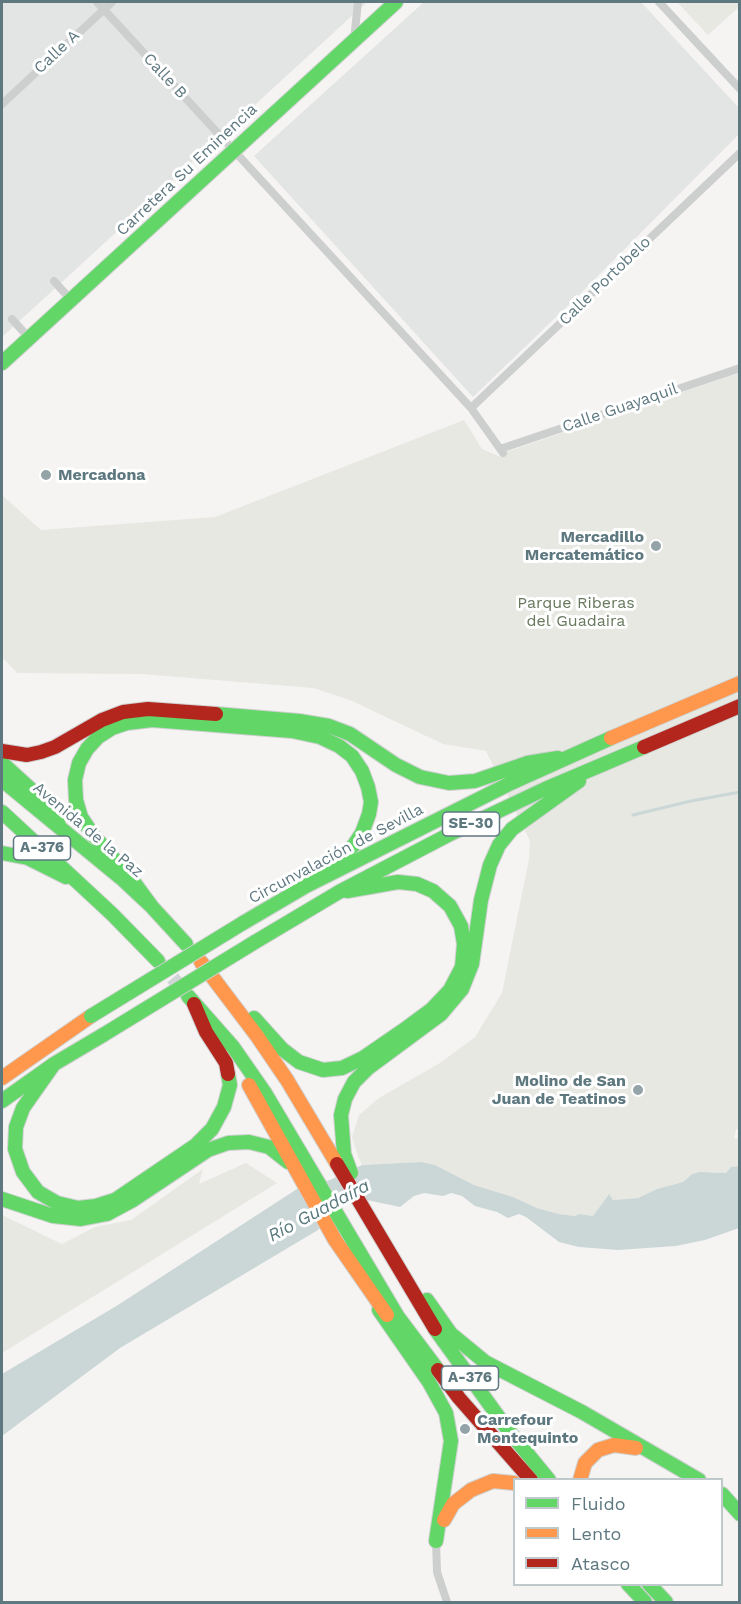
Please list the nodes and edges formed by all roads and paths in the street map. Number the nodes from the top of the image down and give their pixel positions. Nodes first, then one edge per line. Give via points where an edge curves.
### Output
1 (97, 2) edge
2 (112, 2) edge
3 (358, 2) edge
4 (392, 2) edge
5 (659, 2) edge
6 (104, 9) junction
7 (354, 40) junction
8 (740, 89) edge
9 (2, 104) edge
10 (234, 150) junction
11 (740, 153) edge
12 (54, 281) dead end
13 (71, 300) junction
14 (12, 319) dead end
15 (29, 338) junction
16 (2, 363) edge
17 (740, 368) edge
18 (471, 408) junction
19 (501, 451) joint
20 (740, 682) edge
21 (740, 706) edge
22 (2, 751) edge
23 (569, 756) junction
24 (606, 762) junction
25 (2, 763) edge
26 (2, 780) edge
27 (2, 812) edge
28 (2, 854) edge
29 (121, 878) junction
30 (81, 885) junction
31 (306, 886) junction
32 (339, 892) junction
33 (152, 907) junction
34 (186, 944) dead end
35 (158, 961) tunnel mouth
36 (201, 962) dead end
37 (224, 992) junction
38 (54, 1065) junction
39 (4, 1075) edge
40 (2, 1101) edge
41 (339, 1157) junction
42 (300, 1166) junction
43 (2, 1198) edge
44 (376, 1226) junction
45 (340, 1236) junction
46 (356, 1272) junction
47 (407, 1279) junction
48 (459, 1398) junction
49 (657, 1456) junction
50 (530, 1478) edge
51 (548, 1478) edge
52 (580, 1478) edge
53 (697, 1478) edge
54 (513, 1483) edge
55 (723, 1495) edge
56 (740, 1514) edge
57 (437, 1535) junction
58 (630, 1586) edge
59 (651, 1586) edge
60 (447, 1602) edge
61 (645, 1602) edge
62 (666, 1602) edge

1 - 6 street, Calle B
2 - 6 street, Calle A
3 - 7 street
4 - 7 main road, Carretera Su Eminencia
5 - 8 street
6 - 9 street, Calle A
6 - 10 street, Calle B
7 - 10 main road, Carretera Su Eminencia
10 - 13 main road, Carretera Su Eminencia
10 - 18 street, Calle B
11 - 18 street, Calle Portobelo
12 - 13 street
13 - 15 main road, Carretera Su Eminencia
14 - 15 street
15 - 16 main road, Carretera Su Eminencia
17 - 19 street, Calle Guayaquil
18 - 19 street, Calle B
20 - 23 main road, Circunvalación de Sevilla / SE-30
21 - 24 main road, SE-30
22 - 23 main road via 27,755 41,752 102,720 148,709 330,726 420,777 449,783 476,781 527,763
23 - 31 main road, Circunvalación de Sevilla / SE-30
24 - 32 main road, SE-30 via 450,834
24 - 41 main road via 512,829 499,846 481,900 472,964 462,989 441,1014 354,1082 341,1115
25 - 29 main road
26 - 29 main road, Avenida de la Paz
27 - 30 main road, A-376
28 - 30 main road via 28,858
29 - 33 main road, Avenida de la Paz
30 - 35 main road, A-376
31 - 33 main road via 354,845 369,814 368,787 352,756 320,737 292,731 152,720 127,723 98,737 87,749 79,763 75,800 93,835
31 - 39 main road, Circunvalación de Sevilla / SE-30, bridge via 91,1016
32 - 37 main road via 398,882 417,884 433,891 450,906 461,926 462,967 450,990 431,1010 363,1058 342,1068 324,1070 299,1062 282,1049 235,995
32 - 38 main road, SE-30, bridge
33 - 34 main road
36 - 37 main road
37 - 41 main road
38 - 40 main road, SE-30
38 - 42 main road via 23,1108 16,1127 15,1149 23,1172 38,1192 57,1203 78,1208 115,1200 196,1145 212,1129 230,1085 226,1063 191,1000 220,1032 227,1051
41 - 44 main road
41 - 44 main road via 351,1173
42 - 43 main road via 269,1147 249,1142 228,1143 208,1150 107,1214 81,1219 53,1216
42 - 45 main road
44 - 47 main road, A-376
45 - 46 main road
45 - 48 main road, A-376
46 - 48 main road via 426,1366
46 - 57 main road via 446,1413 451,1441
47 - 49 main road via 451,1334 469,1350
47 - 51 main road, A-376 via 462,1369
48 - 50 main road, A-376
49 - 52 main road via 625,1445 605,1447 585,1463
49 - 53 main road
54 - 57 main road via 493,1481 471,1490 453,1504
55 - 56 main road
57 - 60 street via 437,1572
58 - 61 main road
59 - 62 main road

